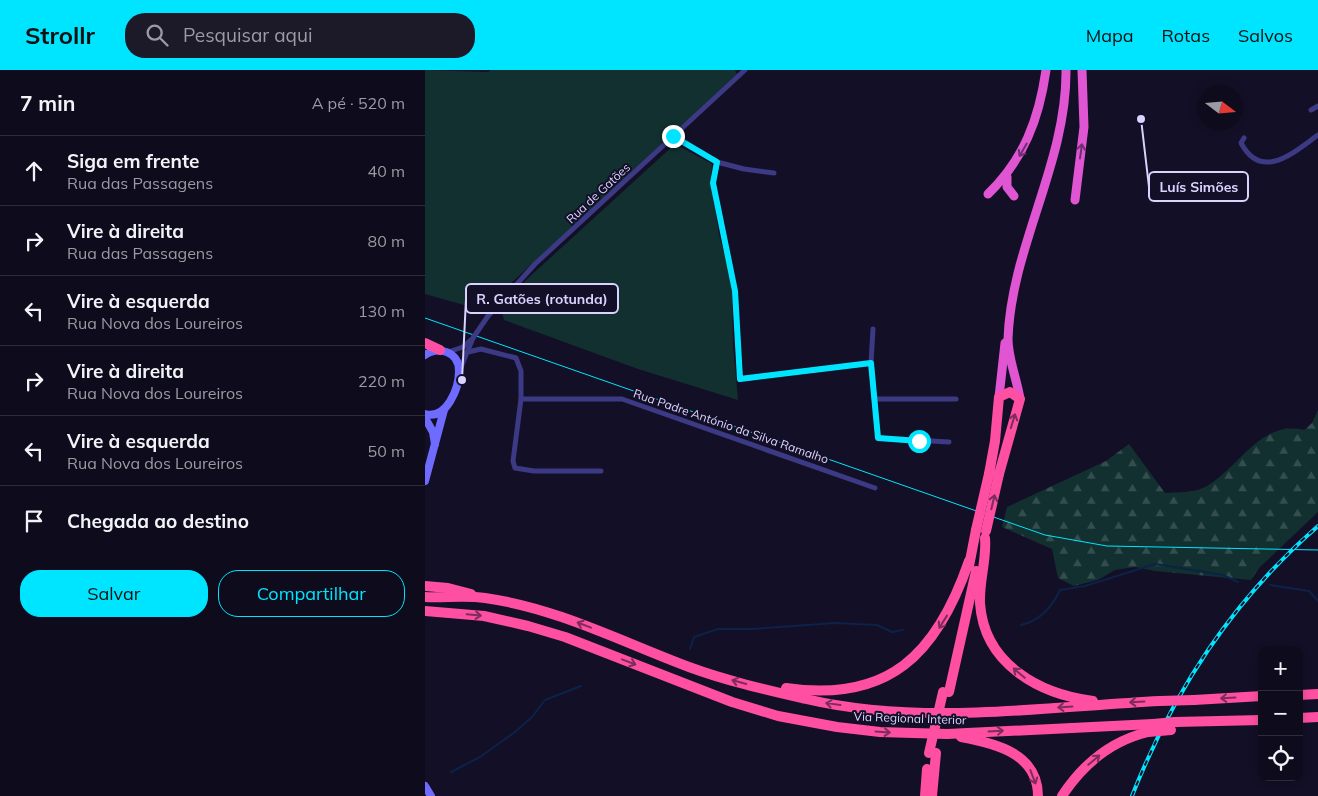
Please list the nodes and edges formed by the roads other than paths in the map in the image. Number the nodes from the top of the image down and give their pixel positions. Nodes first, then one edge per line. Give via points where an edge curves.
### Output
1 (745, 70) edge
2 (1046, 70) edge
3 (1065, 70) edge
4 (1082, 70) edge
5 (1318, 106) edge
6 (1311, 110) dead end
7 (1318, 135) edge
8 (673, 136) junction
9 (1244, 138) dead end
10 (717, 162) junction
11 (774, 173) dead end
12 (1007, 176) junction
13 (988, 194) dead end
14 (1014, 196) dead end
15 (1075, 200) dead end
16 (873, 329) dead end
17 (473, 338) junction
18 (425, 343) edge
19 (444, 351) junction
20 (468, 352) junction
21 (425, 355) edge
22 (871, 363) junction
23 (459, 372) junction
24 (999, 397) junction
25 (521, 399) junction
26 (874, 399) junction
27 (956, 399) dead end
28 (1020, 399) junction
29 (444, 410) junction
30 (425, 414) edge
31 (425, 418) edge
32 (949, 442) dead end
33 (435, 448) junction
34 (601, 471) dead end
35 (994, 474) junction
36 (425, 481) edge
37 (875, 488) dead end
38 (982, 533) junction
39 (969, 562) junction
40 (425, 586) edge
41 (425, 598) edge
42 (484, 598) junction
43 (425, 611) edge
44 (768, 689) junction
45 (946, 692) junction
46 (1318, 694) edge
47 (1303, 695) edge
48 (1258, 696) edge
49 (1114, 703) junction
50 (1318, 717) edge
51 (1303, 718) edge
52 (1258, 720) edge
53 (1151, 728) junction
54 (947, 734) junction
55 (933, 753) junction
56 (425, 786) edge
57 (431, 796) edge
58 (925, 796) edge
59 (932, 796) edge
60 (1038, 796) edge
61 (1061, 796) edge

1 - 8 street, Rua de Gatões
2 -> 12 highway via 1040,107 1030,137
3 - 24 highway via 1055,140 1013,293
3 - 28 highway via 1057,140 1019,276 1009,330 1011,359
15 -> 4 highway via 1084,127
5 - 6 street
7 - 9 street via 1282,161 1273,163 1245,151 1241,143
8 - 10 street
8 - 17 street, Rua de Gatões, bridge via 535,264 488,316
10 - 11 street
10 - 22 street via 713,183 735,291 740,379
12 - 13 highway
12 - 14 highway via 1007,187
16 - 22 street
17 - 19 street, Rua de Gatões via 463,347
17 - 20 street, Rua de Gatões
18 - 19 highway
19 - 21 main road
19 - 23 main road via 454,357
20 - 23 street, Rua de Gatões
20 - 25 street via 481,348 516,358 521,372
22 - 26 street
23 - 29 main road
24 - 28 highway via 1010,392
24 - 35 highway
25 - 34 street via 515,468
25 - 37 street, Rua Padre António da Silva Ramalho via 622,399
26 - 27 street
26 - 32 street via 878,438
35 -> 28 highway
29 - 30 main road
29 - 33 main road
31 - 33 main road via 433,432
33 - 36 main road
35 - 38 highway, bridge
38 - 39 highway
38 - 45 highway
49 -> 38 highway via 1047,690 1022,676 1003,658 987,629 980,604 986,547
39 -> 44 highway via 940,628 899,669 870,683 841,690
39 - 45 highway
40 - 42 highway via 448,588
41 - 42 highway, Via Regional Interior
44 -> 42 highway, Via Regional Interior via 690,667 565,618
43 -> 54 highway, Via Regional Interior via 484,616 565,637 732,702 778,716 881,732
49 -> 44 highway, Via Regional Interior via 929,712 828,703
45 - 55 highway
46 - 47 highway
48 -> 49 highway, Via Regional Interior, bridge
50 - 51 highway
52 - 53 highway, Via Regional Interior, bridge
54 -> 53 highway, Via Regional Interior
61 -> 53 highway via 1084,768 1106,750
54 -> 60 highway via 984,742 1016,754 1031,770
55 - 58 highway
55 - 59 highway
56 - 57 main road

